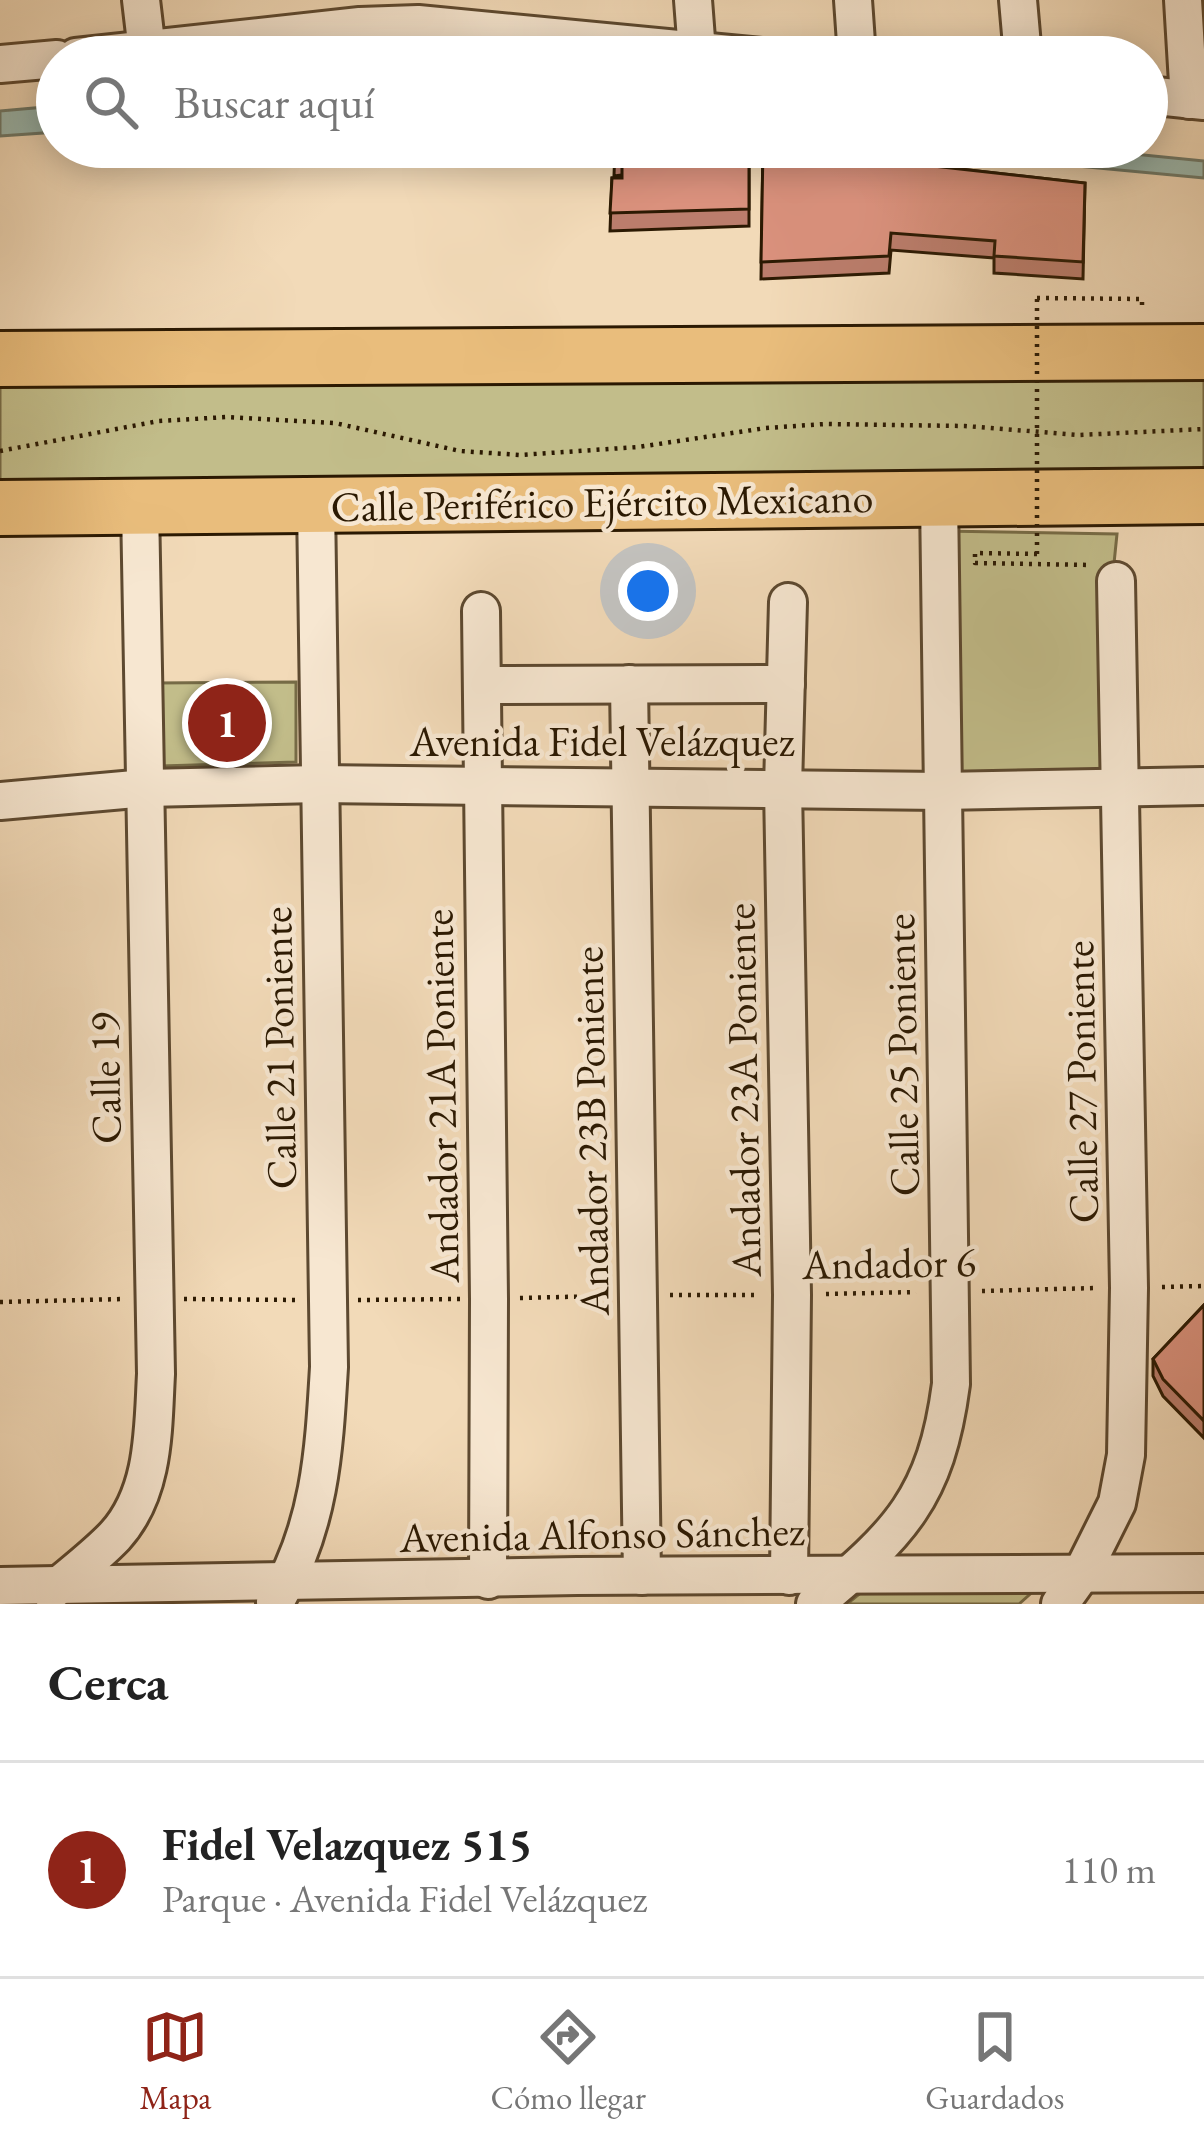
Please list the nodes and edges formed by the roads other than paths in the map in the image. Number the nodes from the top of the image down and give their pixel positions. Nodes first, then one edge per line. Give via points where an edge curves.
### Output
1 (141, 0) edge
2 (693, 0) edge
3 (853, 0) edge
4 (1018, 0) edge
5 (1183, 0) edge
6 (304, 17) edge
7 (532, 17) edge
8 (145, 36) edge
9 (216, 36) edge
10 (622, 36) edge
11 (696, 36) edge
12 (856, 36) edge
13 (1021, 36) edge
14 (36, 61) edge
15 (0, 64) edge
16 (1196, 100) edge
17 (1204, 352) edge
18 (0, 359) edge
19 (1204, 496) edge
20 (939, 498) junction
21 (316, 505) junction
22 (140, 506) junction
23 (0, 508) edge
24 (1116, 581) road end
25 (788, 602) dead end
26 (481, 611) dead end
27 (628, 684) junction
28 (786, 684) junction
29 (482, 685) junction
30 (317, 784) junction
31 (482, 786) junction
32 (1204, 786) edge
33 (783, 787) junction
34 (1122, 787) junction
35 (146, 788) junction
36 (631, 790) junction
37 (942, 791) junction
38 (0, 801) edge
39 (1204, 1573) edge
40 (1082, 1574) junction
41 (577, 1576) junction
42 (642, 1576) junction
43 (789, 1576) junction
44 (848, 1577) junction
45 (488, 1580) junction
46 (0, 1586) edge
47 (280, 1594) edge
48 (47, 1595) edge
49 (544, 1604) edge
50 (815, 1604) edge
51 (1060, 1604) edge

1 - 8 street
2 - 11 street
3 - 12 street
4 - 13 street
5 - 16 street
6 - 7 street via 418,24
6 - 9 street
7 - 10 street
14 - 15 street
17 - 18 highway
19 - 20 highway, Calle Periférico Ejército Mexicano
20 - 21 highway, Calle Periférico Ejército Mexicano
20 - 37 street, Calle 25 Poniente
21 - 22 highway, Calle Periférico Ejército Mexicano
21 - 30 street, Calle 21 Poniente
22 - 23 highway, Calle Periférico Ejército Mexicano
22 - 35 street, Calle 19
24 - 34 street, Calle 27 Poniente
25 - 28 street, Andador 23A Poniente
26 - 29 street, Andador 21A Poniente
27 - 28 street
27 - 29 street
27 - 36 street, Andador 23B Poniente
28 - 33 street, Andador 23A Poniente
29 - 31 street, Andador 21A Poniente
30 - 31 street, Avenida Fidel Velázquez
30 - 35 street, Avenida Fidel Velázquez
30 - 47 street, Calle 21 Poniente via 330,1300 323,1452 310,1528
31 - 36 street, Avenida Fidel Velázquez
31 - 45 street, Andador 21A Poniente
32 - 34 street, Avenida Fidel Velázquez
33 - 36 street, Avenida Fidel Velázquez
33 - 37 street, Avenida Fidel Velázquez
33 - 43 street, Andador 23A Poniente
34 - 37 street, Avenida Fidel Velázquez
34 - 40 street, Calle 27 Poniente via 1126,1455 1117,1503
35 - 38 street, Avenida Fidel Velázquez
35 - 48 street, Calle 19 via 153,1447 142,1492 117,1534
36 - 42 street, Andador 23B Poniente
37 - 44 street, Calle 25 Poniente via 951,1384 932,1471 904,1524
39 - 40 street, Avenida Alfonso Sánchez
40 - 44 street, Avenida Alfonso Sánchez
40 - 51 street, Calle 27 Poniente
41 - 42 street, Avenida Alfonso Sánchez
41 - 45 street, Avenida Alfonso Sánchez
41 - 49 street
42 - 43 street, Avenida Alfonso Sánchez
43 - 44 street, Avenida Alfonso Sánchez
44 - 50 street, Calle 25 Poniente
45 - 47 street, Avenida Alfonso Sánchez
46 - 48 street, Avenida Alfonso Sánchez
47 - 48 street, Avenida Alfonso Sánchez

